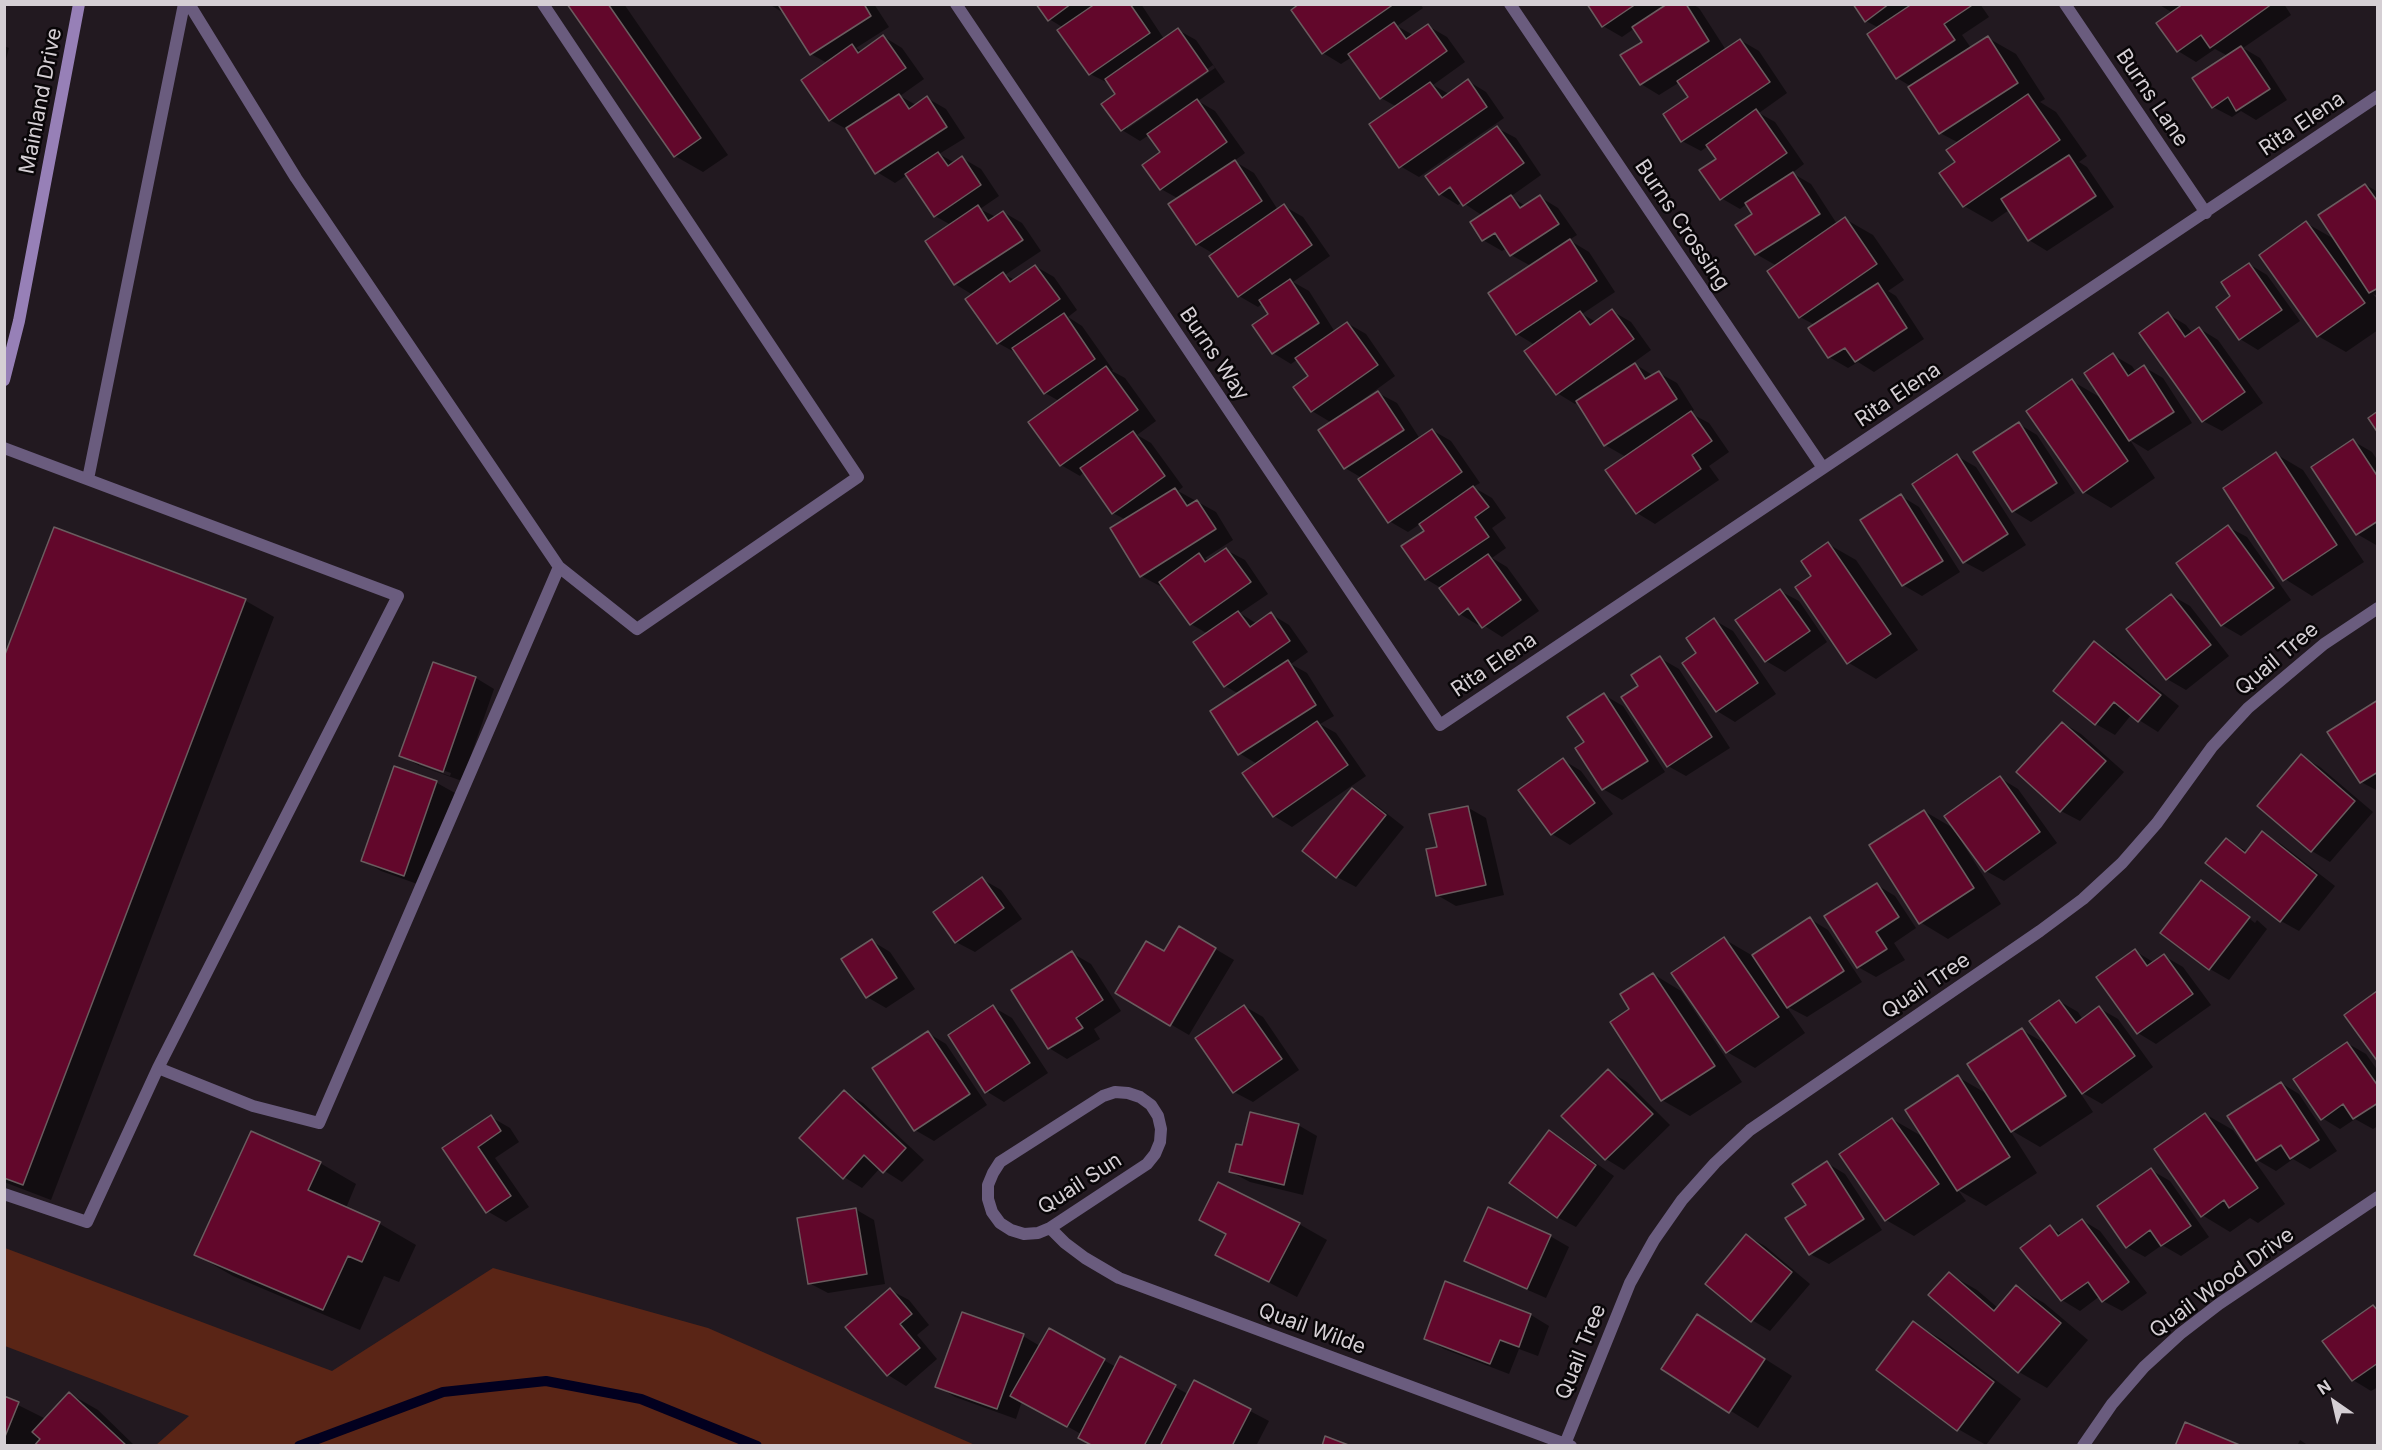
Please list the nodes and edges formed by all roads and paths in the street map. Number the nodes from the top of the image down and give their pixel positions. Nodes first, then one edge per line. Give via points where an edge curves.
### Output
1 (79, 4) edge
2 (186, 4) edge
3 (543, 4) edge
4 (956, 4) edge
5 (1509, 4) edge
6 (2065, 4) edge
7 (2378, 96) edge
8 (2206, 213) junction
9 (4, 380) edge
10 (4, 448) edge
11 (1823, 468) junction
12 (88, 479) junction
13 (559, 567) junction
14 (2378, 608) edge
15 (1440, 724) joint
16 (158, 1068) junction
17 (4, 1194) edge
18 (2378, 1197) edge
19 (1050, 1228) junction
20 (1568, 1445) edge
21 (2083, 1446) edge

1 - 9 main road, Mainland Drive via 19,321
2 - 12 street
2 - 13 street via 297,178
3 - 13 street via 858,477 637,629
4 - 15 street, Burns Way
5 - 11 street, Burns Crossing
6 - 8 street, Burns Lane
7 - 8 street, Rita Elena
8 - 11 street, Rita Elena
10 - 12 street
11 - 15 street, Rita Elena
12 - 16 street via 398,596
13 - 16 street via 319,1123 253,1106
14 - 20 street, Quail Tree via 2324,644 2248,708 2212,747 2157,823 2083,899 1750,1130 1715,1163 1676,1208 1630,1283
16 - 17 street via 87,1222
18 - 21 street, Quail Wood Drive via 2180,1334 2144,1367
19 - 19 street, Quail Sun via 1147,1164 1155,1154 1160,1142 1158,1116 1140,1097 1115,1092 1103,1096 1000,1162 988,1185 992,1212 1000,1223 1024,1234
19 - 20 street, Quail Wilde via 1071,1248 1119,1278

